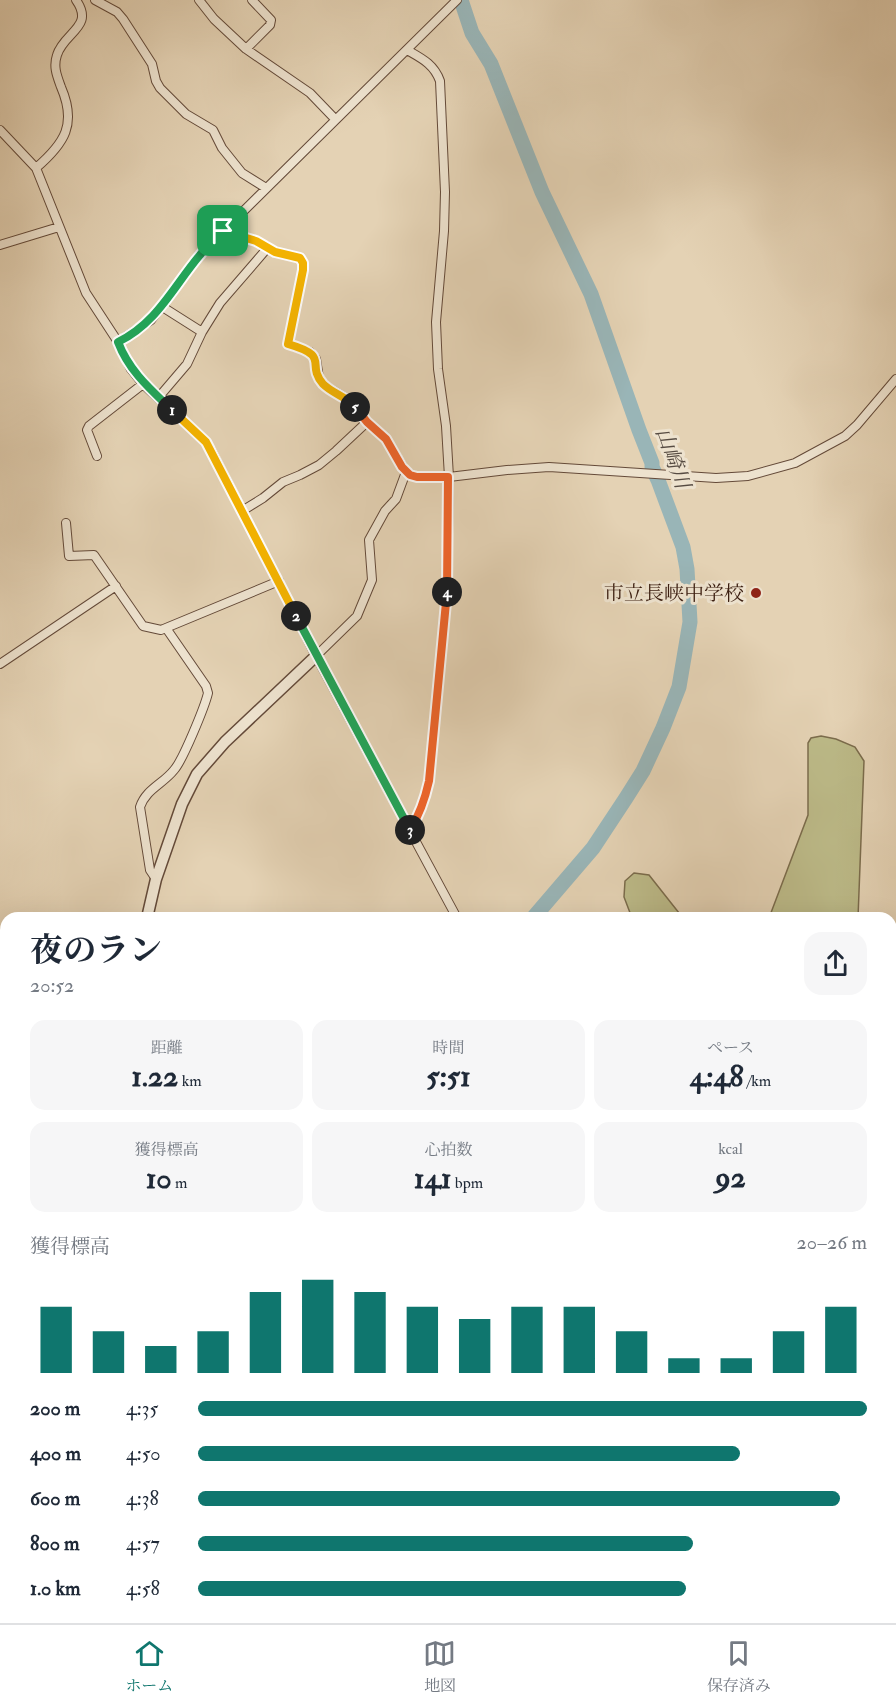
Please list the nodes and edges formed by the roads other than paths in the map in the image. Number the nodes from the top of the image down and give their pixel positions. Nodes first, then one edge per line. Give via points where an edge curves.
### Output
1 (76, 0) edge
2 (95, 0) edge
3 (199, 0) edge
4 (252, 0) edge
5 (457, 0) edge
6 (246, 50) junction
7 (407, 50) junction
8 (335, 119) junction
9 (0, 130) edge
10 (36, 168) junction
11 (266, 188) junction
12 (59, 227) junction
13 (223, 231) junction
14 (0, 245) edge
15 (266, 246) junction
16 (161, 306) junction
17 (202, 332) junction
18 (118, 342) junction
19 (896, 379) edge
20 (143, 384) junction
21 (158, 398) junction
22 (367, 422) junction
23 (97, 456) dead end
24 (406, 472) junction
25 (448, 477) junction
26 (242, 511) junction
27 (66, 523) dead end
28 (279, 581) junction
29 (116, 586) junction
30 (166, 628) junction
31 (316, 656) junction
32 (0, 663) edge
33 (410, 830) junction
34 (156, 879) junction
35 (148, 912) edge
36 (454, 912) edge

1 - 10 street via 82,9 82,21 60,47 55,66 69,108 69,124
2 - 11 street via 123,19 152,64 160,88 186,114 213,130 242,173
3 - 6 street
4 - 6 street via 271,20
5 - 7 street
6 - 8 street via 303,87
7 - 8 street
7 - 25 street via 431,64 440,81 445,201 436,322
8 - 11 street
9 - 10 street
10 - 12 street
11 - 13 street
12 - 14 street
12 - 18 street via 86,293
13 - 15 street
13 - 16 street
15 - 17 street
15 - 22 street via 300,258 303,263 288,344 310,352 324,385 349,400
16 - 17 street
16 - 18 street via 151,320
17 - 21 street via 187,364
18 - 20 street
19 - 25 street via 845,436 795,463 756,474 716,478 549,467
20 - 21 street
20 - 23 street via 89,426 90,442
21 - 26 street via 206,442
22 - 24 street via 386,439
22 - 26 street via 319,465 283,482
24 - 25 street via 417,477
24 - 31 street via 396,499 369,540 372,580 361,608
25 - 33 street via 447,591 429,781
26 - 28 street
27 - 29 street via 69,556 94,555
28 - 30 street
28 - 31 street
29 - 30 street via 143,626
29 - 32 street
30 - 34 street via 208,693 176,768 150,790 140,807 150,870
31 - 33 street
31 - 34 street via 225,742 197,774 182,804
33 - 36 street
34 - 35 street

